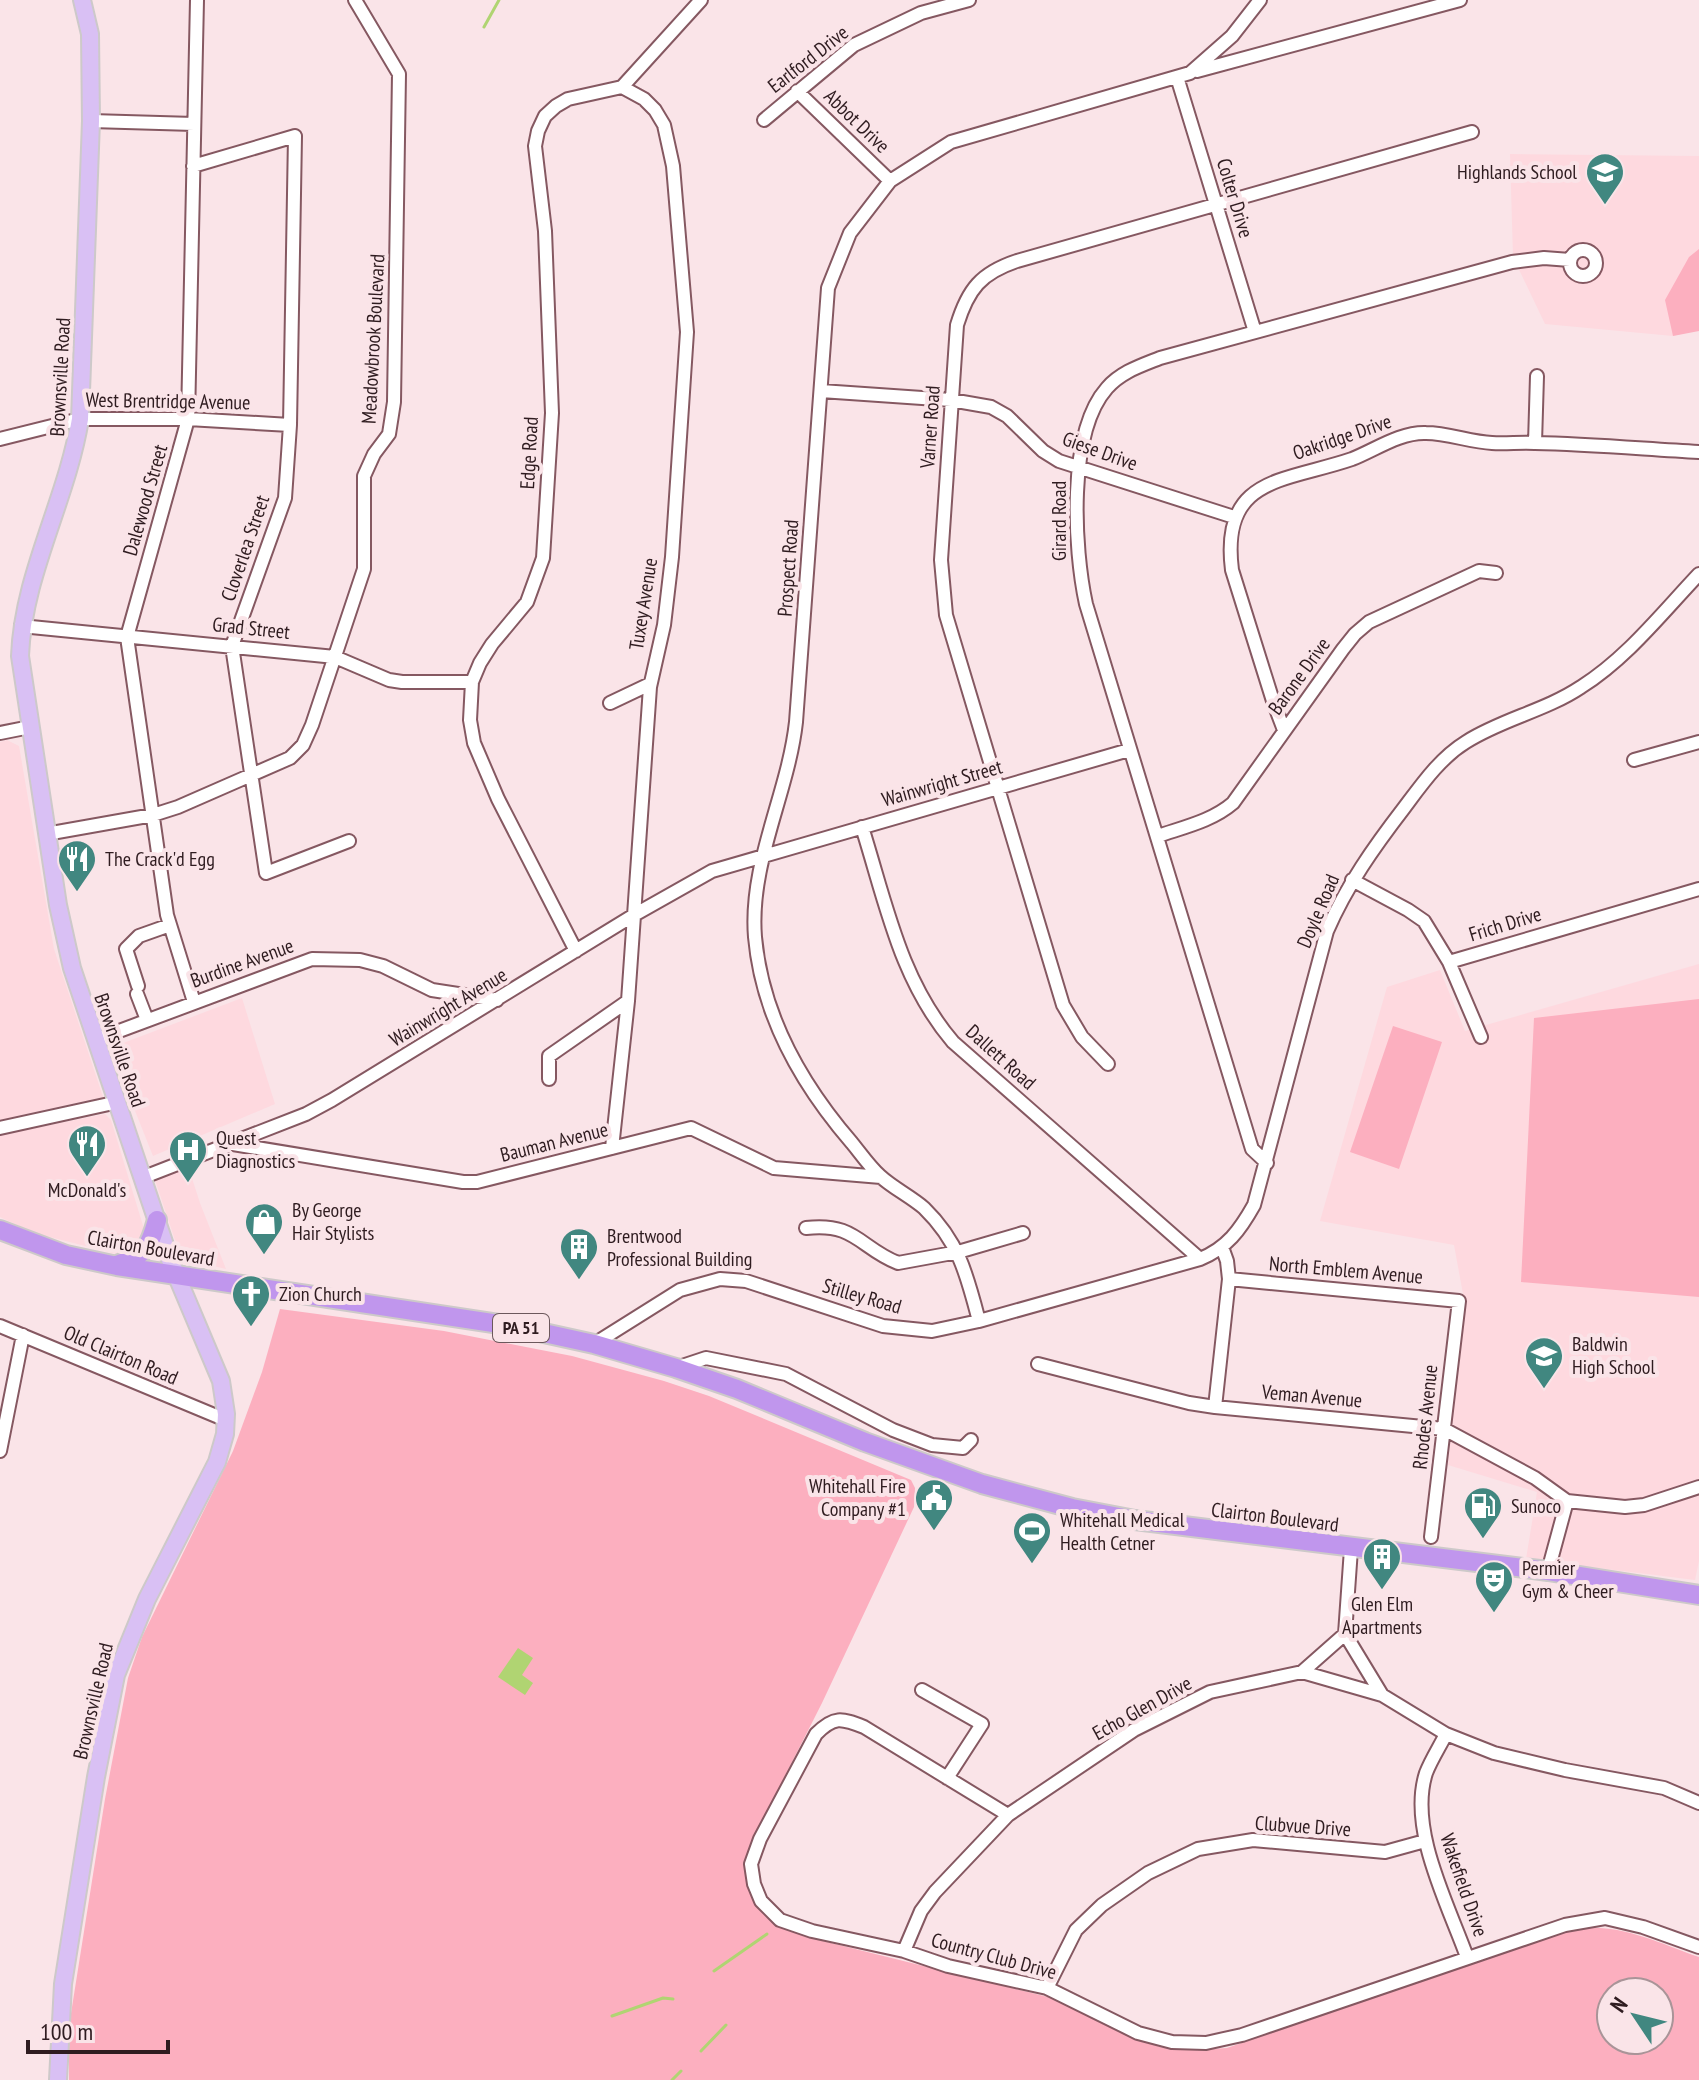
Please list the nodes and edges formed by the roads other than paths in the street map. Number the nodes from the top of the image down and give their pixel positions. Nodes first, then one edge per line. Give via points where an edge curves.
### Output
1 (82, 0) edge
2 (197, 0) edge
3 (355, 0) edge
4 (701, 0) edge
5 (969, 0) edge
6 (1260, 0) edge
7 (1460, 0) edge
8 (1427, 5) edge
9 (1184, 75) junction
10 (622, 87) junction
11 (797, 91) junction
12 (764, 120) dead end
13 (91, 121) junction
14 (194, 124) junction
15 (1472, 132) dead end
16 (193, 166) junction
17 (890, 181) junction
18 (1217, 205) junction
19 (1570, 260) dead end
20 (1255, 332) junction
21 (1537, 376) dead end
22 (821, 391) junction
23 (951, 400) junction
24 (80, 419) junction
25 (188, 419) junction
26 (290, 425) junction
27 (0, 439) edge
28 (1535, 443) junction
29 (1699, 452) edge
30 (1079, 469) junction
31 (1234, 517) junction
32 (1496, 573) dead end
33 (1699, 574) edge
34 (21, 626) junction
35 (127, 637) junction
36 (232, 646) junction
37 (335, 657) junction
38 (472, 682) junction
39 (650, 684) junction
40 (610, 703) dead end
41 (30, 727) junction
42 (1284, 730) junction
43 (0, 733) edge
44 (1699, 742) edge
45 (1129, 750) junction
46 (1634, 760) dead end
47 (251, 775) junction
48 (999, 788) junction
49 (153, 815) junction
50 (862, 827) junction
51 (46, 834) junction
52 (1158, 836) junction
53 (349, 841) dead end
54 (765, 854) junction
55 (1352, 880) junction
56 (1699, 889) edge
57 (634, 915) junction
58 (170, 925) junction
59 (576, 951) junction
60 (1449, 962) junction
61 (497, 1000) junction
62 (628, 1001) junction
63 (194, 1002) junction
64 (147, 1020) junction
65 (1481, 1037) dead end
66 (95, 1040) junction
67 (1108, 1064) dead end
68 (549, 1079) dead end
69 (118, 1102) junction
70 (0, 1128) edge
71 (230, 1144) junction
72 (612, 1148) junction
73 (1267, 1163) junction
74 (144, 1177) junction
75 (881, 1177) junction
76 (157, 1220) junction
77 (806, 1228) dead end
78 (0, 1230) edge
79 (1023, 1233) dead end
80 (1222, 1247) junction
81 (958, 1252) junction
82 (1200, 1259) junction
83 (117, 1266) junction
84 (175, 1275) junction
85 (1229, 1279) junction
86 (1459, 1301) joint
87 (979, 1321) junction
88 (0, 1326) edge
89 (23, 1335) junction
90 (594, 1344) junction
91 (1038, 1364) dead end
92 (676, 1368) junction
93 (1215, 1407) junction
94 (226, 1420) junction
95 (1444, 1429) junction
96 (971, 1440) dead end
97 (0, 1451) edge
98 (1699, 1487) edge
99 (1567, 1501) junction
100 (1431, 1537) dead end
101 (1351, 1549) junction
102 (1548, 1571) junction
103 (1699, 1595) edge
104 (1345, 1634) junction
105 (1302, 1672) junction
106 (922, 1690) dead end
107 (1382, 1695) junction
108 (1446, 1734) junction
109 (947, 1778) junction
110 (1699, 1803) edge
111 (1008, 1815) junction
112 (1425, 1841) junction
113 (1699, 1947) edge
114 (904, 1951) junction
115 (1467, 1957) junction
116 (1047, 1988) junction
117 (58, 2080) edge

1 - 13 main road, Brownsville Road via 90,34
2 - 14 street, Dalewood Street
3 - 37 street, Meadowbrook Boulevard via 399,74 394,411 389,434 364,476 364,569
4 - 10 street
5 - 11 street, Earlford Drive via 921,13 854,45
6 - 9 street, Prospect Road via 1232,36
7 - 8 street
8 - 9 street
9 - 17 street, Prospect Road via 951,142
9 - 18 street, Colter Drive
10 - 38 street, Edge Road via 568,99 545,116 538,131 552,413 543,558 527,602 492,644
10 - 39 street, Tuxey Avenue via 644,99 664,125 673,166 687,332 667,604
11 - 12 street, Earlford Drive
11 - 17 street, Abbot Drive
13 - 14 street
13 - 24 main road, Brownsville Road
14 - 16 street, Dalewood Street
15 - 18 street, Varner Road
16 - 25 street, Dalewood Street
16 - 26 street, Cloverlea Street via 295,136
17 - 22 street, Prospect Road via 850,233 828,288
18 - 20 street, Colter Drive
18 - 23 street, Varner Road via 998,267 971,290 957,325
19 - 20 street, Girard Road via 1512,262
20 - 30 street, Girard Road via 1160,358 1119,376 1104,391 1087,424
21 - 28 street
22 - 23 street, Giese Drive
22 - 54 street, Prospect Road via 794,743
23 - 30 street, Giese Drive via 991,407 1043,451
23 - 48 street, Varner Road via 942,588
24 - 25 street, West Brentridge Avenue
24 - 27 street, West Brentridge Avenue
24 - 34 main road, Brownsville Road
25 - 26 street, West Brentridge Avenue
25 - 35 street, Dalewood Street
26 - 36 street, Cloverlea Street via 285,498
28 - 29 street, Oakridge Drive
28 - 31 street, Oakridge Drive via 1425,433 1404,436 1352,459 1268,485
30 - 31 street, Giese Drive
30 - 45 street, Girard Road via 1080,575
31 - 42 street via 1232,570
32 - 42 street, Barone Drive via 1479,571 1369,622
33 - 55 street, Doyle Road via 1627,650 1581,688 1451,752
34 - 35 street, Grad Street
34 - 41 main road, Brownsville Road
35 - 36 street, Grad Street
35 - 49 street, Dalewood Street
36 - 37 street, Grad Street
36 - 47 street, Cloverlea Street
37 - 38 street, Grad Street via 389,680
37 - 47 street, Meadowbrook Boulevard via 303,745 290,758
38 - 59 street, Edge Road via 474,743
39 - 40 street
39 - 57 street, Tuxey Avenue
41 - 43 street
41 - 51 main road, Brownsville Road
42 - 52 street, Barone Drive via 1223,812
44 - 46 street
45 - 48 street, Wainwright Street
45 - 52 street, Girard Road
47 - 49 street, Meadowbrook Boulevard
47 - 53 street, Cloverlea Street via 266,873
48 - 50 street, Wainwright Street
48 - 67 street, Varner Road via 1063,1005 1082,1037
49 - 51 street, Meadowbrook Boulevard
49 - 58 street, Dalewood Street
50 - 54 street, Wainwright Street
50 - 82 street, Dallett Road via 906,968 934,1020
51 - 66 main road, Brownsville Road via 72,968
52 - 73 street, Girard Road via 1252,1149
54 - 57 street, Wainwright Avenue via 712,871
54 - 75 street, Prospect Road via 755,935 769,1007 820,1104
55 - 60 street, Frich Drive via 1424,921
55 - 73 street, Doyle Road via 1327,931
56 - 60 street, Frich Drive
57 - 59 street, Wainwright Avenue
57 - 62 street, Tuxey Avenue
58 - 63 street, Dalewood Street
58 - 64 street via 139,936 126,949
59 - 61 street, Wainwright Avenue
60 - 65 street
61 - 63 street, Burdine Avenue via 432,990 383,966 336,958 312,959
61 - 71 street, Wainwright Avenue via 332,1100
62 - 68 street via 549,1056
62 - 72 street, Tuxey Avenue
63 - 64 street, Burdine Avenue
64 - 66 street, Burdine Avenue
66 - 69 main road, Brownsville Road
69 - 70 street
69 - 74 main road, Brownsville Road
71 - 72 street, Bauman Avenue via 463,1182
71 - 74 street, Wainwright Avenue
72 - 75 street, Bauman Avenue via 691,1128 774,1168
73 - 80 street, Doyle Road via 1254,1205
74 - 76 main road, Brownsville Road
75 - 81 street, Prospect Road via 923,1207
76 - 83 highway via 147,1249
76 - 84 main road, Brownsville Road
77 - 81 street via 844,1230 898,1263
78 - 83 highway, Clairton Boulevard / PA 51 via 66,1255
79 - 81 street
80 - 82 street, Stilley Road
80 - 85 street
81 - 87 street, Prospect Road
82 - 87 street, Stilley Road
83 - 84 highway, Clairton Boulevard / PA 51
84 - 90 highway, Clairton Boulevard / PA 51 via 512,1326
84 - 94 main road, Brownsville Road via 221,1381
85 - 86 street, North Emblem Avenue
85 - 93 street
86 - 95 street, Rhodes Avenue
87 - 90 street, Stilley Road via 932,1331 883,1326 746,1281 720,1279 680,1290
88 - 89 street, Old Clairton Road
89 - 94 street, Old Clairton Road
89 - 97 street
90 - 92 highway, Clairton Boulevard / PA 51
91 - 93 street, Veman Avenue
92 - 96 street, Clairton Boulevard via 706,1358 786,1374 932,1445 963,1448
92 - 101 highway, Clairton Boulevard / PA 51 via 934,1468 1022,1495 1135,1520
93 - 95 street, Veman Avenue
94 - 117 main road, Brownsville Road via 217,1462 147,1599 116,1675 63,1984
95 - 99 street, Veman Avenue
95 - 100 street, Rhodes Avenue
98 - 99 street via 1644,1505
99 - 102 street
101 - 102 highway, Clairton Boulevard / PA 51
101 - 104 street
102 - 103 highway, Clairton Boulevard / PA 51
104 - 105 street
104 - 107 street
105 - 107 street, Echo Glen Drive
105 - 111 street, Echo Glen Drive via 1210,1692 1134,1730
106 - 109 street via 982,1724
107 - 108 street, Echo Glen Drive
108 - 110 street, Echo Glen Drive via 1494,1753 1664,1788
108 - 112 street, Wakefield Drive via 1426,1773 1421,1807
109 - 111 street, Country Club Drive
109 - 114 street, Country Club Drive via 864,1727 844,1719 828,1722 816,1734 751,1864 761,1901 780,1920
111 - 114 street, Echo Glen Drive via 935,1892
112 - 115 street, Wakefield Drive
112 - 116 street, Clubvue Drive via 1385,1852 1253,1840 1198,1849 1148,1873 1093,1913 1076,1930
113 - 115 street, Country Club Drive via 1605,1918 1565,1925
114 - 116 street, Country Club Drive
115 - 116 street, Country Club Drive via 1206,2043 1138,2033

